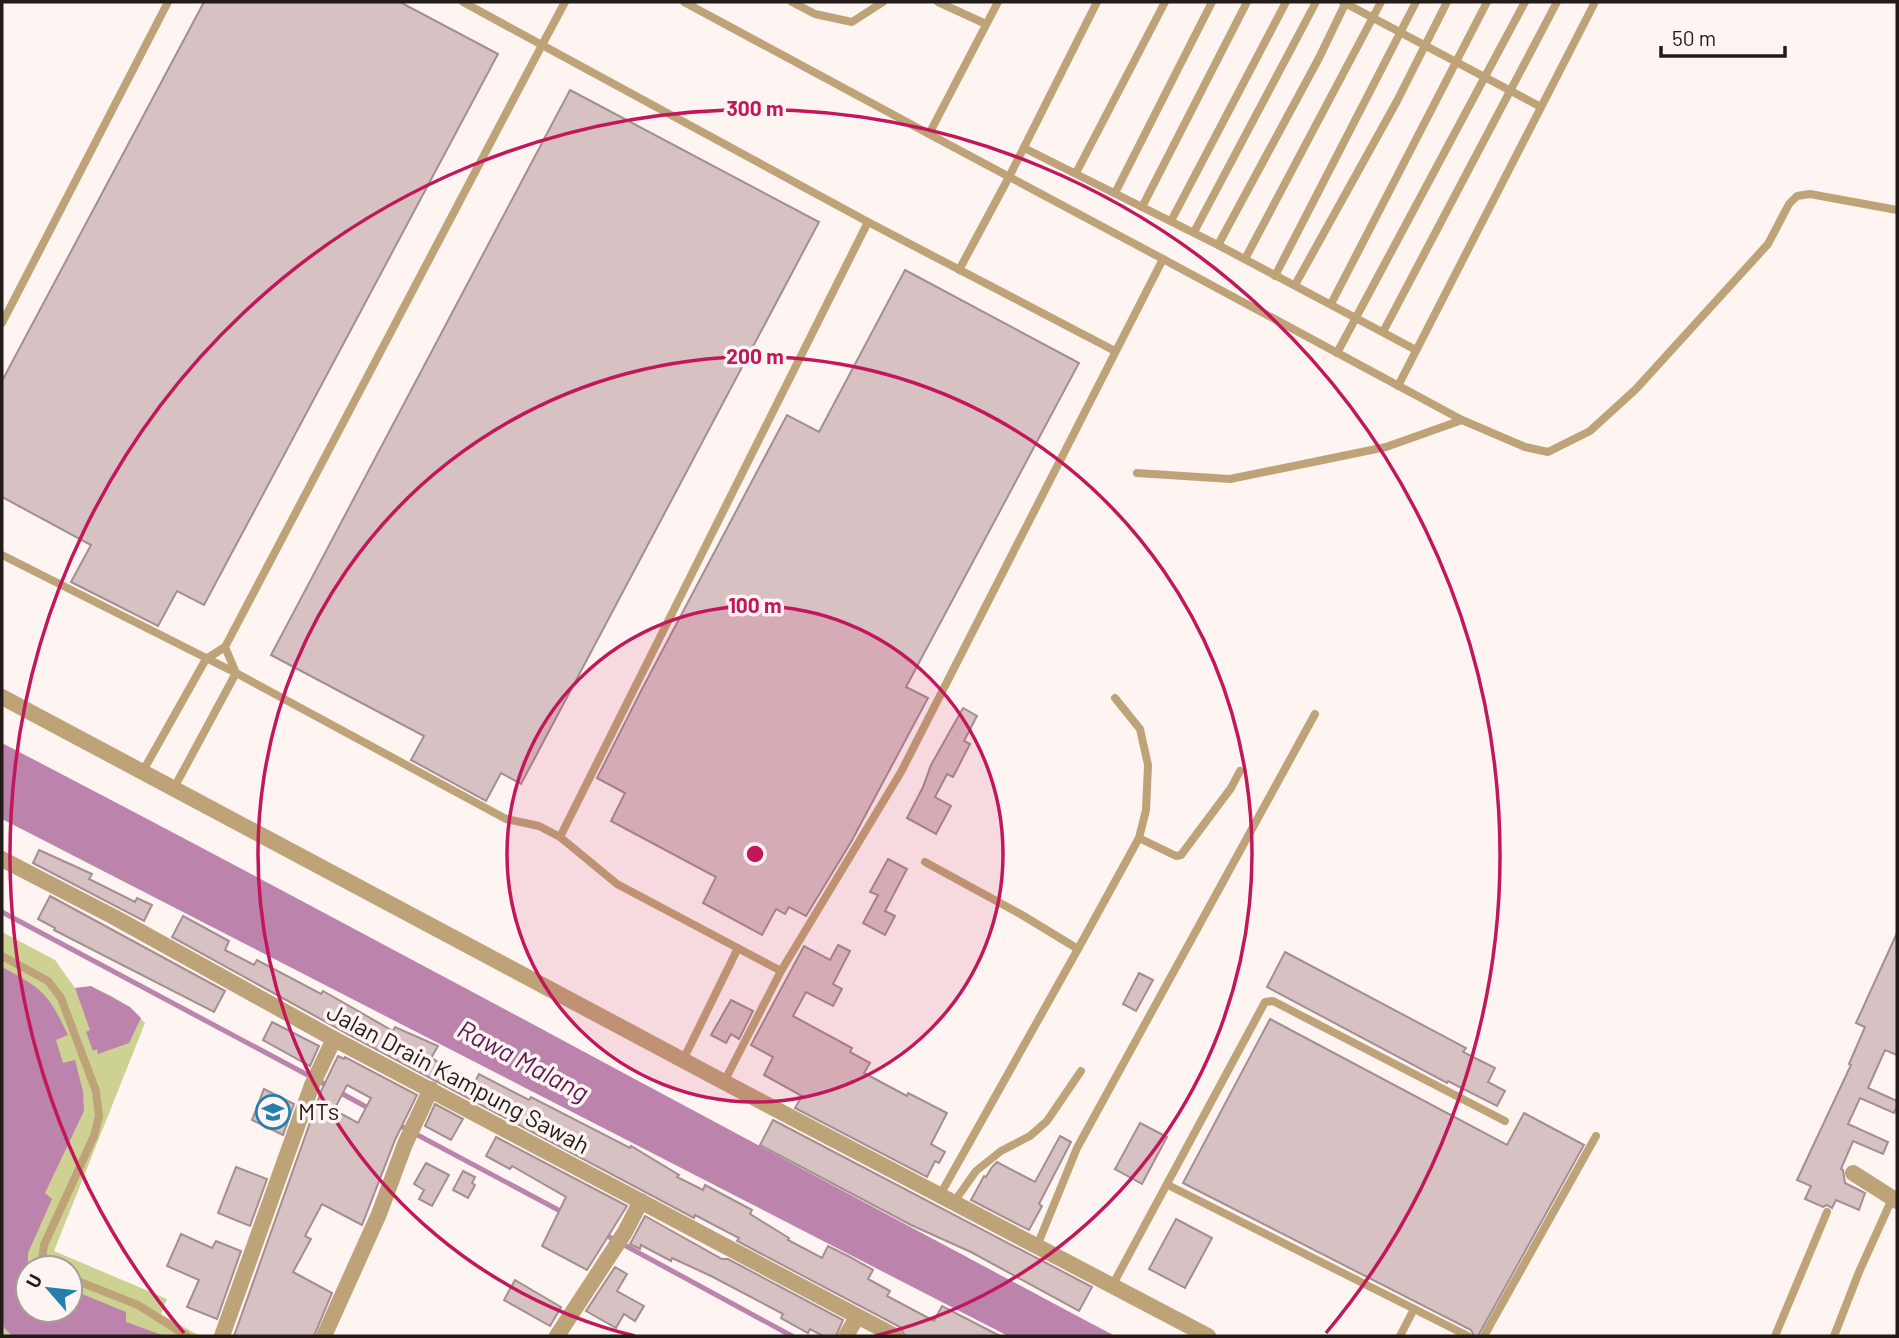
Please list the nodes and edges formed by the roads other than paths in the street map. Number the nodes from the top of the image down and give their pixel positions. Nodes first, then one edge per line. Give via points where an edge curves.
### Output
1 (168, 2) edge
2 (463, 2) edge
3 (565, 2) edge
4 (684, 2) edge
5 (795, 2) edge
6 (883, 2) edge
7 (937, 2) edge
8 (998, 2) edge
9 (1097, 2) edge
10 (1165, 2) edge
11 (1212, 2) edge
12 (1247, 2) edge
13 (1286, 2) edge
14 (1316, 2) edge
15 (1345, 2) edge
16 (1381, 2) edge
17 (1416, 2) edge
18 (1447, 2) edge
19 (1487, 2) edge
20 (1525, 2) edge
21 (1557, 2) edge
22 (1595, 2) edge
23 (1373, 18) junction
24 (986, 24) junction
25 (1401, 32) junction
26 (542, 45) junction
27 (1424, 45) junction
28 (1455, 61) junction
29 (1485, 77) junction
30 (1510, 90) junction
31 (1541, 107) junction
32 (929, 134) junction
33 (1024, 148) junction
34 (1076, 173) junction
35 (1009, 177) junction
36 (1115, 193) junction
37 (1142, 206) junction
38 (1897, 210) edge
39 (1171, 221) junction
40 (868, 222) junction
41 (1194, 232) junction
42 (1218, 244) junction
43 (1163, 259) junction
44 (1245, 259) junction
45 (959, 270) junction
46 (1275, 276) junction
47 (1295, 285) junction
48 (1331, 304) junction
49 (1356, 317) junction
50 (2, 323) edge
51 (1383, 332) junction
52 (1416, 350) junction
53 (1115, 351) junction
54 (1337, 353) junction
55 (1398, 386) junction
56 (1462, 421) junction
57 (1137, 473) dead end
58 (2, 555) edge
59 (225, 647) junction
60 (206, 659) junction
61 (236, 673) junction
62 (2, 697) edge
63 (1115, 698) dead end
64 (1315, 714) dead end
65 (143, 771) junction
66 (1240, 771) dead end
67 (174, 788) junction
68 (560, 837) junction
69 (1139, 838) junction
70 (2, 859) edge
71 (925, 862) dead end
72 (738, 948) junction
73 (1078, 949) junction
74 (2, 956) edge
75 (781, 971) junction
76 (334, 1039) junction
77 (683, 1060) junction
78 (1081, 1070) dead end
79 (724, 1082) junction
80 (431, 1089) junction
81 (1505, 1121) dead end
82 (1596, 1136) dead end
83 (1853, 1173) dead end
84 (1168, 1185) junction
85 (947, 1199) junction
86 (1895, 1200) edge
87 (641, 1201) junction
88 (1827, 1212) dead end
89 (1037, 1246) junction
90 (43, 1254) edge
91 (84, 1284) edge
92 (1112, 1286) junction
93 (1414, 1309) junction
94 (857, 1317) junction
95 (560, 1335) edge
96 (187, 1336) edge
97 (222, 1336) edge
98 (324, 1336) edge
99 (846, 1336) edge
100 (895, 1336) edge
101 (1208, 1336) edge
102 (1400, 1336) edge
103 (1468, 1336) edge
104 (1484, 1336) edge
105 (1775, 1336) edge
106 (1834, 1336) edge

1 - 50 lane
2 - 26 lane
3 - 26 lane
4 - 32 lane
5 - 6 lane via 815,14 852,22
7 - 24 lane
8 - 24 lane
9 - 33 lane
10 - 34 lane
11 - 36 lane
12 - 37 lane
13 - 39 lane
14 - 41 lane
15 - 23 lane
15 - 42 lane
16 - 23 lane
17 - 25 lane
18 - 27 lane
19 - 28 lane
20 - 29 lane
21 - 30 lane
22 - 31 lane
23 - 25 lane
23 - 44 lane
24 - 32 lane
25 - 27 lane
25 - 46 lane
26 - 40 lane
26 - 59 lane
27 - 28 lane
27 - 47 lane
28 - 29 lane
28 - 48 lane
29 - 30 lane
29 - 49 lane
30 - 31 lane
30 - 51 lane
31 - 52 lane
32 - 35 lane
33 - 34 lane
33 - 35 lane
34 - 36 lane
35 - 43 lane
35 - 45 lane
36 - 37 lane
37 - 39 lane
38 - 56 lane via 1810,194 1797,196 1768,244 1636,390 1590,432 1548,452
39 - 41 lane
40 - 45 lane
40 - 68 lane
41 - 42 lane
42 - 44 lane
43 - 53 lane
43 - 54 lane
44 - 46 lane
45 - 53 lane
46 - 47 lane
47 - 48 lane
48 - 49 lane
49 - 51 lane
49 - 54 lane
51 - 52 lane
52 - 55 lane
53 - 75 lane via 901,772
54 - 55 lane
55 - 56 lane
56 - 57 lane via 1387,447 1230,479
58 - 60 lane
59 - 60 lane
59 - 61 lane
60 - 61 lane
60 - 65 lane
61 - 67 lane
61 - 68 lane via 506,820 539,826
62 - 65 street
63 - 69 lane via 1140,729 1147,765 1146,810
64 - 89 lane via 1077,1148
65 - 67 street
66 - 69 lane via 1181,855
67 - 77 street
68 - 72 lane via 617,884
69 - 73 lane
70 - 76 street, Jalan Drain Kampung Sawah
71 - 73 lane
72 - 75 lane
72 - 77 lane
73 - 85 lane
74 - 90 lane via 48,981 61,998 96,1091 99,1116 94,1136
75 - 79 lane
76 - 80 street, Jalan Drain Kampung Sawah
76 - 97 street via 312,1085
77 - 79 street
78 - 85 lane via 1047,1121 1001,1151
79 - 85 street
80 - 87 street, Jalan Drain Kampung Sawah
80 - 98 street
81 - 84 lane via 1273,1001 1265,1002
82 - 104 lane
83 - 86 street
84 - 92 lane
84 - 93 lane
85 - 89 street
86 - 106 lane
87 - 94 street, Jalan Drain Kampung Sawah
87 - 95 street
88 - 105 lane
89 - 92 street
91 - 96 lane via 138,1305
92 - 101 street
93 - 102 lane
93 - 103 lane
94 - 99 street
94 - 100 street, Jalan Drain Kampung Sawah

